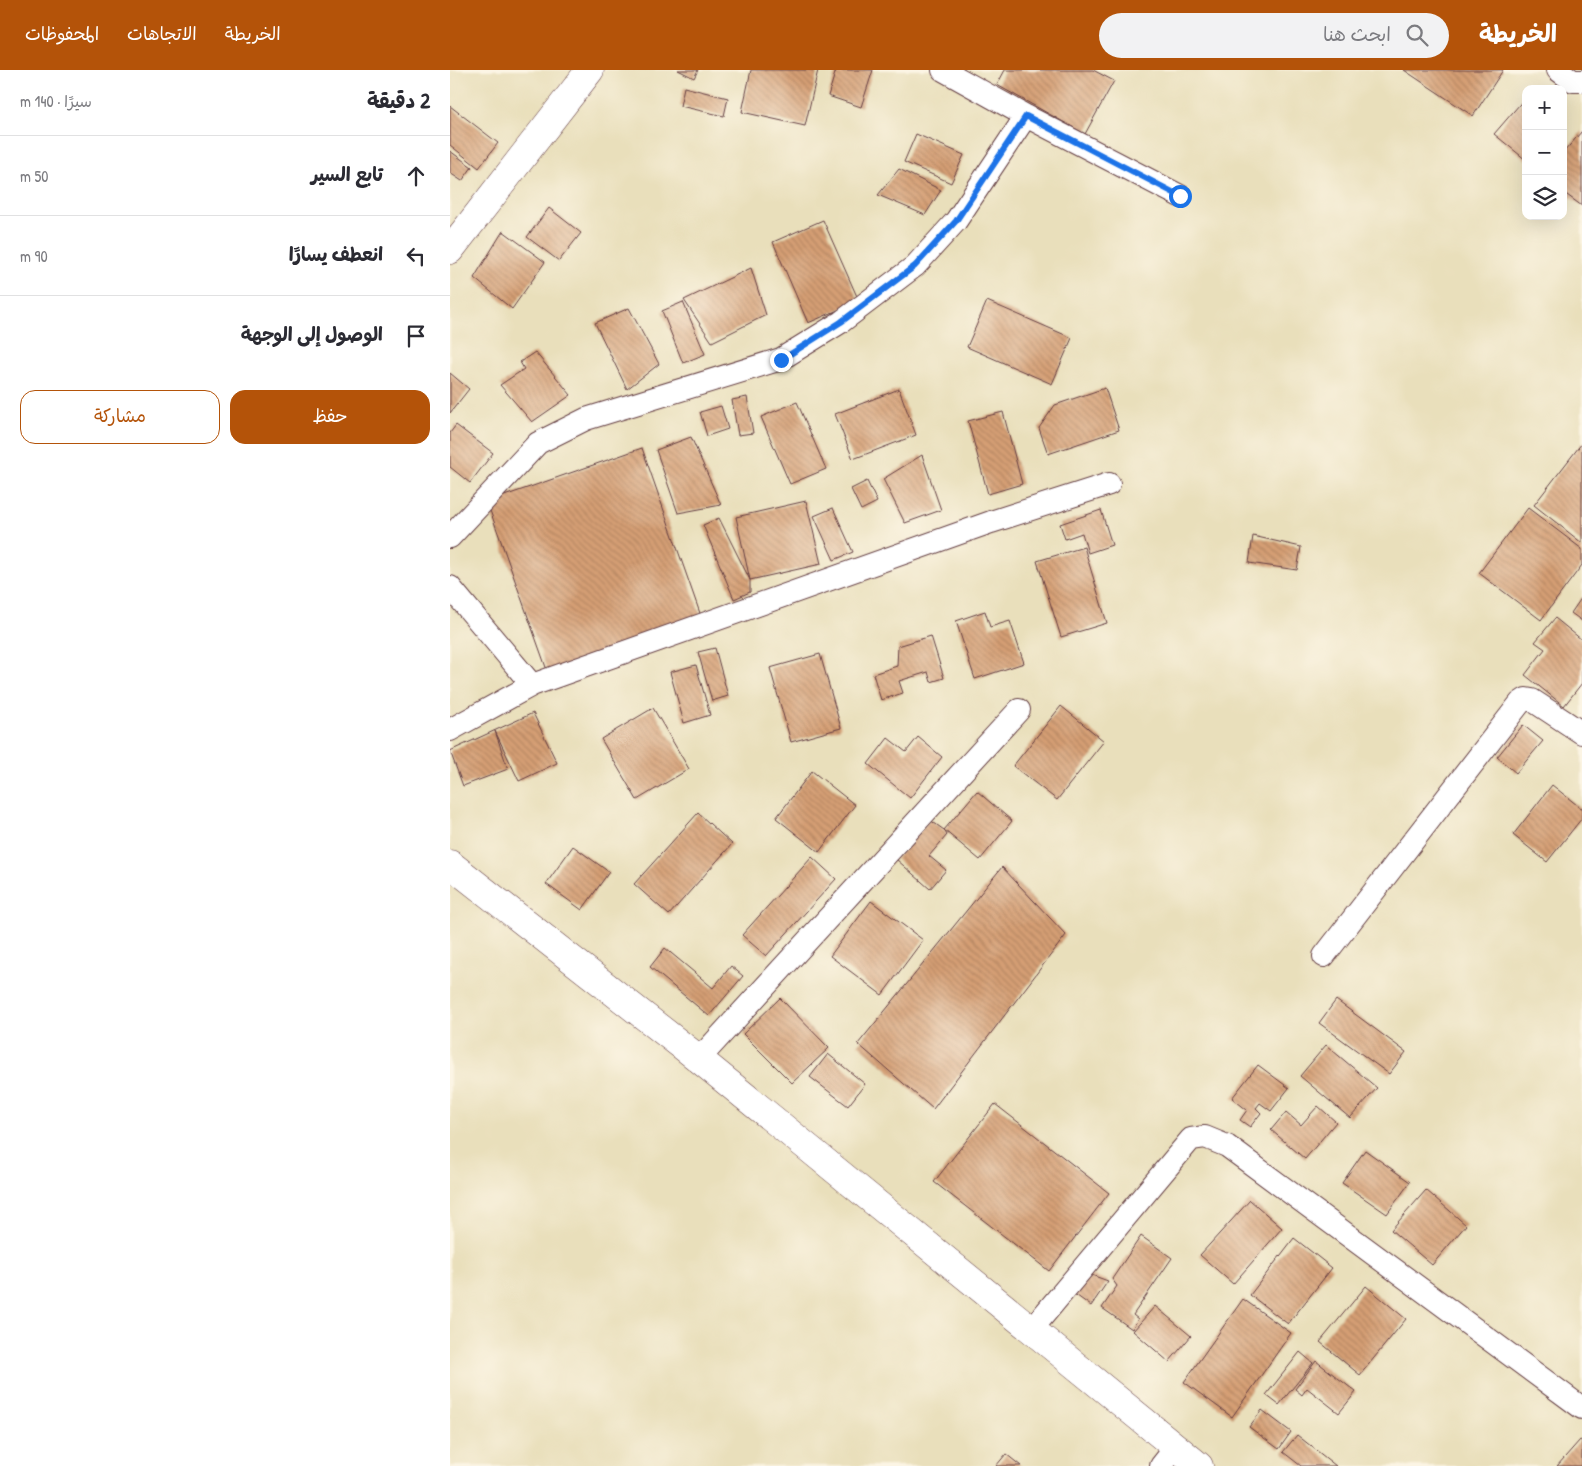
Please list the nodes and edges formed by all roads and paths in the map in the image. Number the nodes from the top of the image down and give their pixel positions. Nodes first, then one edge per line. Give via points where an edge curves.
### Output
1 (590, 70) edge
2 (944, 70) edge
3 (1558, 70) edge
4 (1582, 81) edge
5 (1026, 116) junction
6 (1180, 196) dead end
7 (450, 250) edge
8 (1109, 484) dead end
9 (450, 537) edge
10 (450, 587) edge
11 (532, 685) junction
12 (1019, 710) dead end
13 (450, 730) edge
14 (1582, 733) edge
15 (450, 864) edge
16 (1324, 956) dead end
17 (699, 1059) junction
18 (1032, 1329) junction
19 (1582, 1408) edge
20 (1168, 1457) edge
21 (1198, 1466) edge

1 - 7 street
2 - 5 street
3 - 4 street via 1573,81
5 - 6 street
5 - 9 street via 956,221 915,266 841,322 781,360 586,419 538,443
8 - 11 street via 991,522
10 - 11 street
11 - 13 street
12 - 17 street
14 - 16 street via 1532,700 1520,703
15 - 17 street
17 - 18 street
18 - 19 street via 1190,1139 1205,1137 1227,1146
18 - 20 street
20 - 21 street

